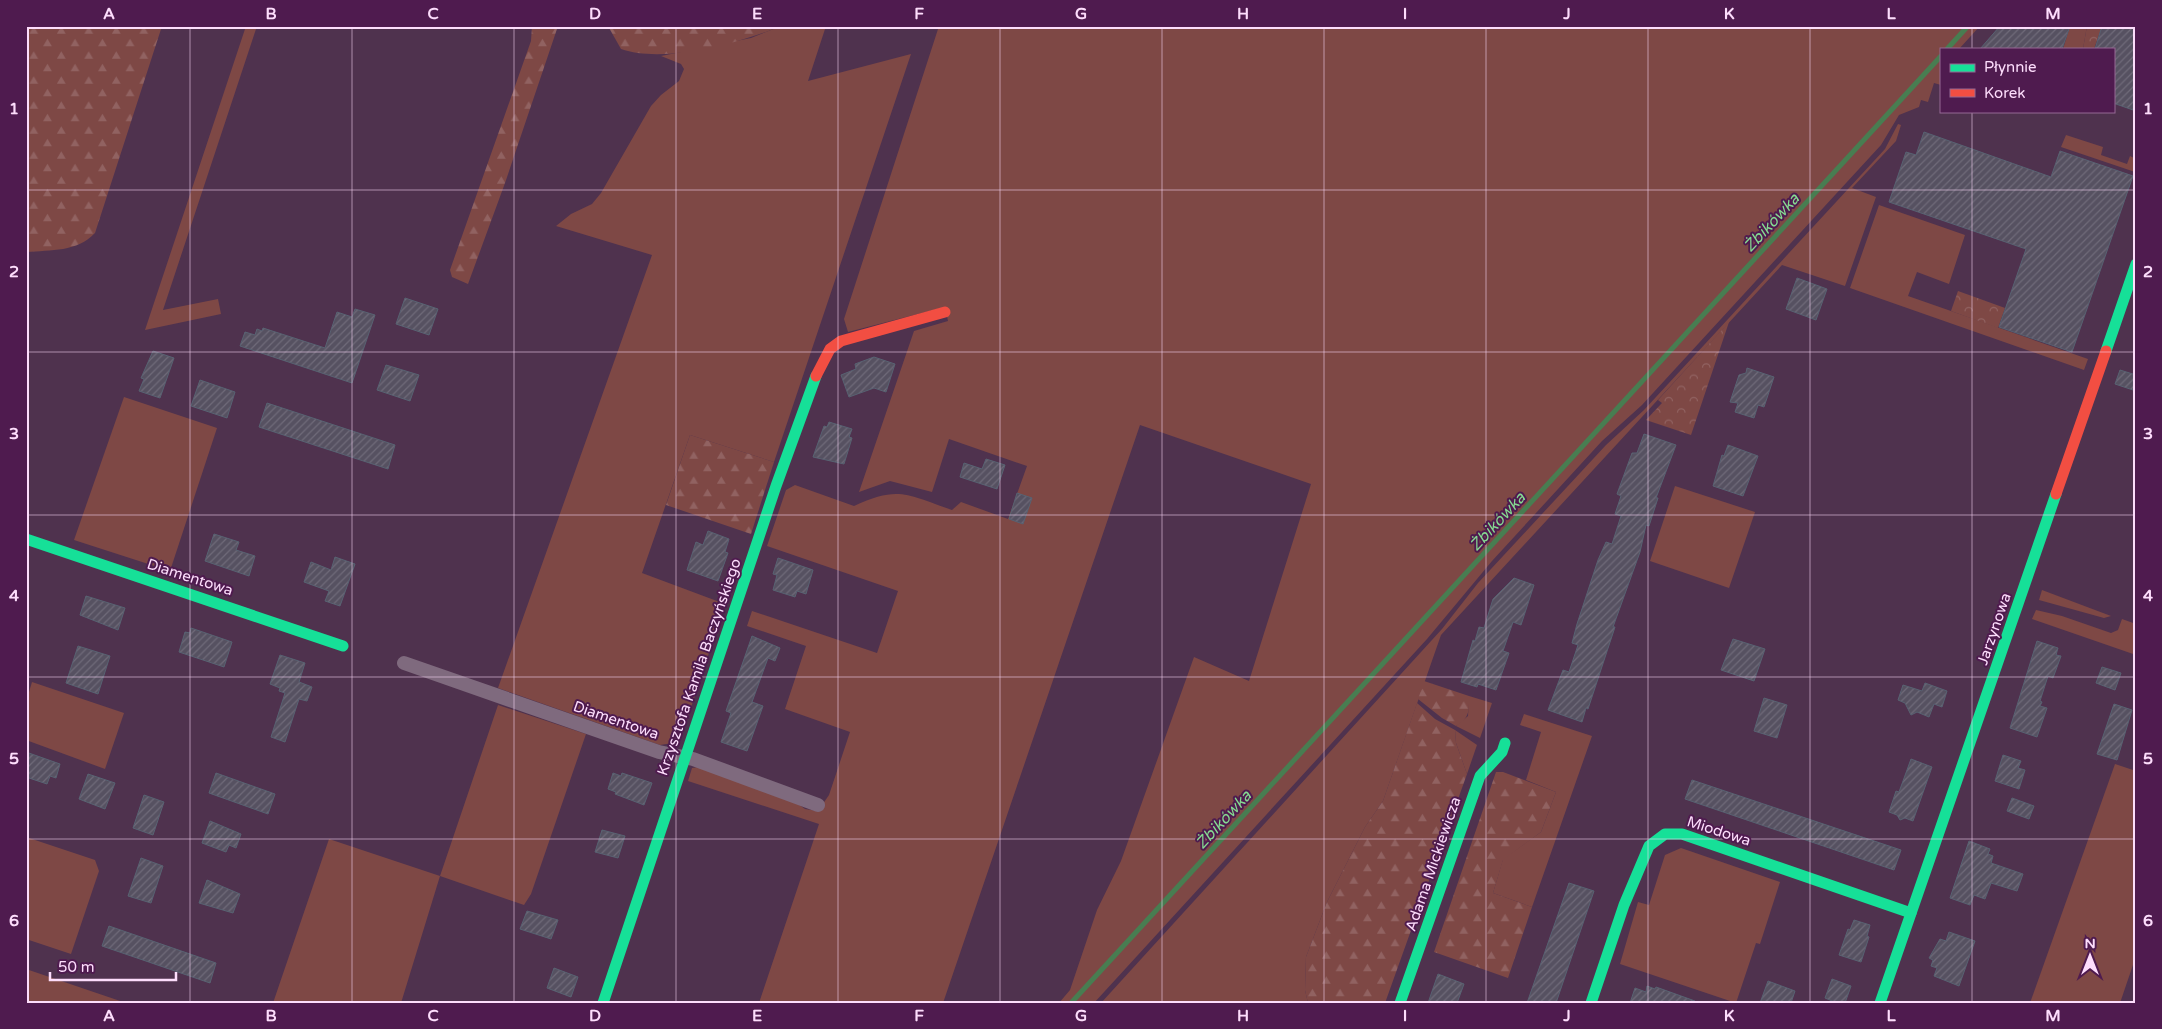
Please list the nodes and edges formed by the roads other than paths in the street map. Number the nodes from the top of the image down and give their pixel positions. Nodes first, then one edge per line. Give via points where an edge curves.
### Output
1 (2136, 264) edge
2 (945, 312) dead end
3 (26, 540) edge
4 (343, 646) dead end
5 (404, 664) dead end
6 (1506, 743) dead end
7 (684, 757) junction
8 (818, 805) dead end
9 (1911, 913) junction
10 (603, 1003) edge
11 (1400, 1003) edge
12 (1591, 1003) edge
13 (1880, 1003) edge

1 - 9 street, Jarzynowa
2 - 7 street, Krzysztofa Kamila Baczyńskiego via 848,338 826,353 776,486
3 - 4 street, Diamentowa
5 - 7 street, Diamentowa via 659,752
6 - 11 street, Adama Mickiewicza via 1480,776
7 - 8 street, Diamentowa
7 - 10 street, Krzysztofa Kamila Baczyńskiego
9 - 12 street, Miodowa via 1682,834 1665,834 1657,838 1646,852 1624,905
9 - 13 street, Jarzynowa

